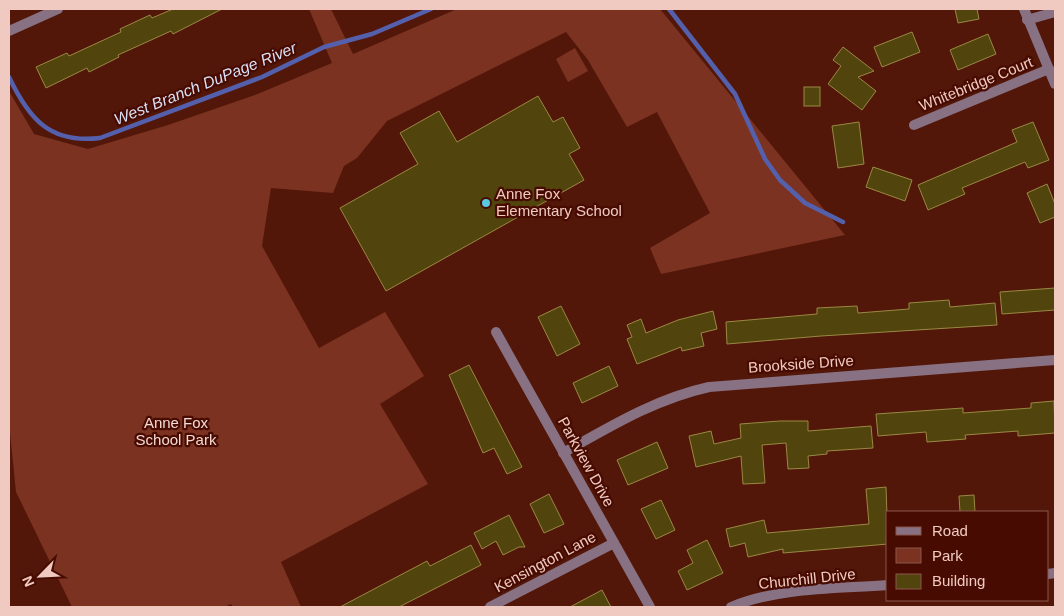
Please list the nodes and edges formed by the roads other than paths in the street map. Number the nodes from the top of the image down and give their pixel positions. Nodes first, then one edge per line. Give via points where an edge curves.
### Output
1 (58, 9) edge
2 (1024, 9) edge
3 (1055, 12) edge
4 (1027, 20) junction
5 (9, 30) edge
6 (1049, 70) junction
7 (1055, 84) edge
8 (914, 125) dead end
9 (496, 332) dead end
10 (1055, 360) edge
11 (564, 453) junction
12 (614, 543) junction
13 (886, 585) edge
14 (490, 607) edge
15 (650, 607) edge
16 (731, 607) edge

1 - 5 street
2 - 4 street
3 - 4 street
4 - 6 street
6 - 7 street
6 - 8 street, Whitebridge Court
9 - 11 street, Parkview Drive
10 - 11 street, Brookside Drive via 708,387 648,406
11 - 12 street, Parkview Drive
12 - 14 street, Kensington Lane
12 - 15 street, Parkview Drive
13 - 16 street, Churchill Drive via 790,592

